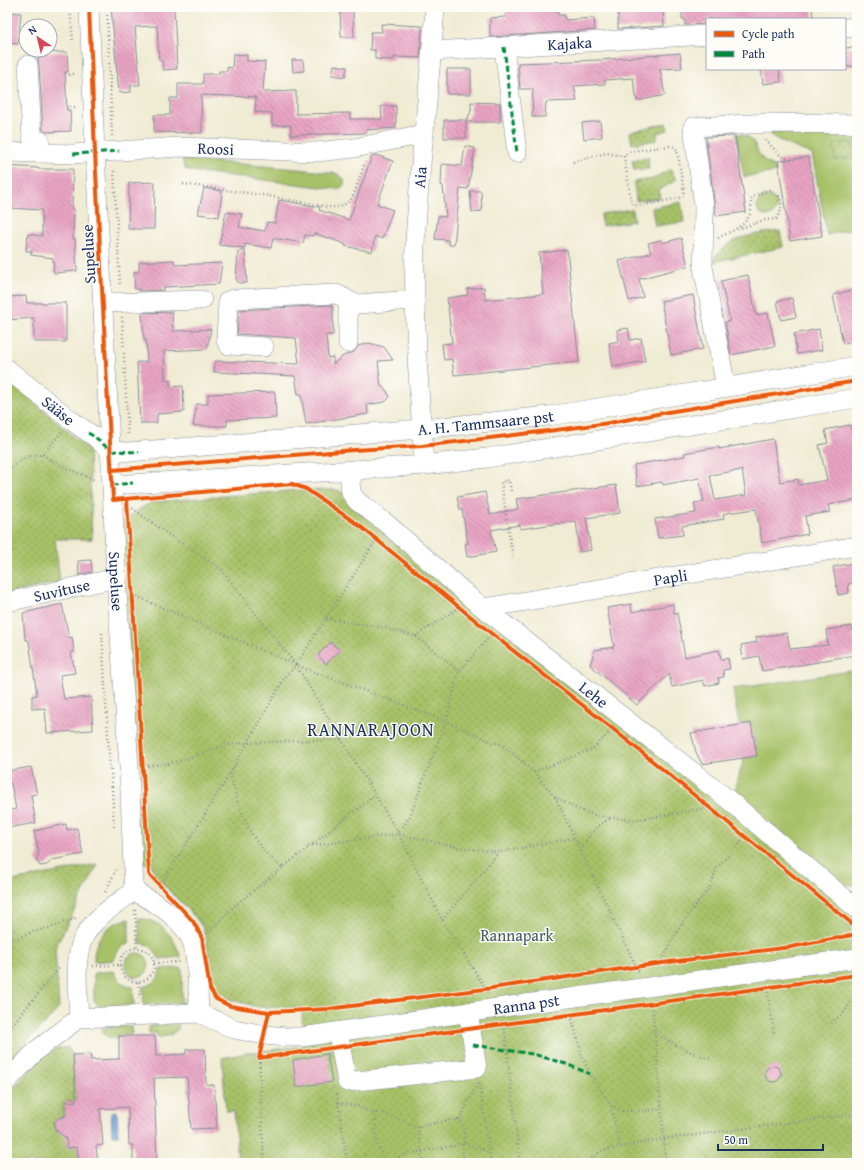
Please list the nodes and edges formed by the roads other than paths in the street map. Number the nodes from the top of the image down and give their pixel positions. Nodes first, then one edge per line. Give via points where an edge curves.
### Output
1 (89, 7) edge
2 (434, 7) edge
3 (857, 27) edge
4 (846, 28) edge
5 (706, 35) edge
6 (504, 47) junction
7 (432, 51) junction
8 (28, 65) dead end
9 (857, 124) edge
10 (424, 134) junction
11 (107, 141) junction
12 (7, 152) edge
13 (39, 153) junction
14 (517, 153) dead end
15 (202, 300) dead end
16 (414, 300) junction
17 (348, 302) junction
18 (112, 303) junction
19 (348, 344) dead end
20 (264, 347) dead end
21 (857, 366) edge
22 (7, 369) edge
23 (726, 387) junction
24 (857, 398) edge
25 (553, 416) junction
26 (421, 429) junction
27 (559, 446) junction
28 (111, 451) junction
29 (424, 465) junction
30 (355, 470) junction
31 (112, 492) junction
32 (857, 546) edge
33 (116, 578) junction
34 (7, 602) edge
35 (484, 608) junction
36 (134, 891) junction
37 (857, 908) edge
38 (857, 958) edge
39 (468, 1012) junction
40 (199, 1013) junction
41 (79, 1018) junction
42 (338, 1032) junction
43 (7, 1081) edge

1 - 11 street, Supeluse
2 - 7 street, Aia
3 - 4 street
5 - 6 street, Kajaka
6 - 7 street, Kajaka
6 - 14 street
7 - 10 street, Aia
8 - 13 street via 32,138 40,141
9 - 23 street via 769,123 693,128 704,206 703,267
10 - 11 street, Roosi via 354,148 317,152 180,147
10 - 16 street, Aia via 415,244
11 - 13 street, Roosi via 73,154
11 - 18 street, Supeluse
12 - 13 street, Roosi
15 - 18 street
16 - 17 street via 357,304
16 - 26 street, Aia
17 - 19 street
17 - 20 street via 336,294 228,302 226,340 229,345
18 - 28 street, Supeluse
21 - 23 street, A. H. Tammsaare pst
22 - 28 street, Sääse
23 - 25 street, A. H. Tammsaare pst
24 - 27 street, A. H. Tammsaare pst
25 - 26 street, A. H. Tammsaare pst
25 - 27 street
26 - 28 street, A. H. Tammsaare pst via 139,452
26 - 29 street, Aia
27 - 29 street, A. H. Tammsaare pst
28 - 31 street, Supeluse
29 - 30 street, A. H. Tammsaare pst
30 - 31 street via 133,483
30 - 35 street, Lehe via 350,482 351,493 357,501
31 - 33 street, Supeluse
32 - 35 street, Papli
33 - 34 street, Suvituse
33 - 36 street, Supeluse via 139,766
35 - 37 street, Lehe via 616,726 730,801 751,830
36 - 40 street via 161,906 175,918 190,938 195,961
36 - 41 street via 105,912 87,933 70,966
38 - 39 street, Ranna pst
39 - 42 street, Ranna pst
39 - 42 street via 477,1068 347,1082
40 - 41 street
40 - 42 street, Ranna pst via 234,1029 265,1035 302,1037
41 - 43 street via 38,1049

